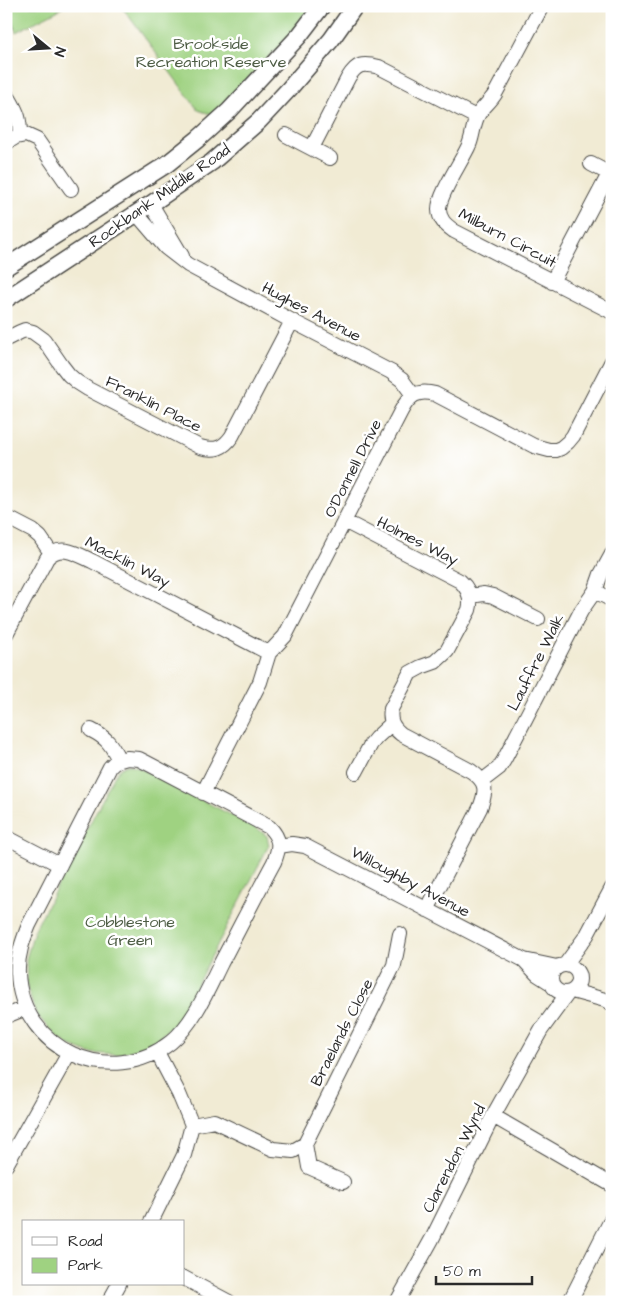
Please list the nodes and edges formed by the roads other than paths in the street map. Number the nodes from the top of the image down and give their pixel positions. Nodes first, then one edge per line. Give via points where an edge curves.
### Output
1 (322, 6) edge
2 (355, 6) edge
3 (542, 6) edge
4 (9, 98) dead end
5 (476, 117) junction
6 (286, 135) dead end
7 (20, 136) junction
8 (198, 139) junction
9 (234, 142) junction
10 (6, 143) edge
11 (312, 148) junction
12 (330, 158) dead end
13 (591, 164) dead end
14 (610, 174) edge
15 (71, 189) dead end
16 (128, 190) junction
17 (151, 204) junction
18 (136, 213) junction
19 (188, 265) junction
20 (6, 267) edge
21 (552, 282) junction
22 (6, 298) edge
23 (612, 312) edge
24 (292, 321) junction
25 (9, 337) edge
26 (612, 361) edge
27 (413, 395) junction
28 (6, 517) edge
29 (344, 521) junction
30 (51, 553) junction
31 (612, 554) edge
32 (595, 591) junction
33 (470, 596) junction
34 (612, 600) edge
35 (538, 618) dead end
36 (6, 634) edge
37 (269, 653) junction
38 (392, 724) junction
39 (91, 730) dead end
40 (119, 760) junction
41 (356, 772) dead end
42 (482, 781) junction
43 (203, 793) junction
44 (6, 837) edge
45 (279, 846) junction
46 (60, 865) junction
47 (612, 888) edge
48 (427, 910) junction
49 (400, 934) dead end
50 (524, 960) junction
51 (569, 969) junction
52 (553, 986) junction
53 (570, 992) junction
54 (608, 1002) edge
55 (26, 1008) junction
56 (6, 1016) edge
57 (541, 1030) junction
58 (157, 1052) junction
59 (69, 1053) junction
60 (493, 1116) junction
61 (192, 1125) junction
62 (305, 1144) junction
63 (6, 1165) edge
64 (343, 1182) dead end
65 (612, 1185) edge
66 (612, 1218) edge
67 (152, 1220) edge
68 (185, 1279) edge
69 (118, 1286) edge
70 (109, 1302) edge
71 (229, 1302) edge
72 (397, 1302) edge
73 (568, 1302) edge

1 - 8 street, Rockbank Middle Road via 299,36 229,111
2 - 9 street, Rockbank Middle Road via 289,89
3 - 5 street, Milburn Circuit via 495,94
4 - 7 street via 18,114
5 - 11 street via 379,67 363,64 348,78
5 - 21 street, Milburn Circuit via 468,147 440,204 440,217 454,231
6 - 11 street
7 - 10 street
7 - 15 street via 37,140
8 - 9 street via 214,146
8 - 16 street, Rockbank Middle Road
9 - 17 street, Rockbank Middle Road via 212,162
11 - 12 street
13 - 14 street
14 - 21 street
16 - 17 street
16 - 18 street
16 - 20 street, Rockbank Middle Road
17 - 18 street, Rockbank Middle Road
17 - 19 street
18 - 19 street, Hughes Avenue via 166,248
18 - 22 street, Rockbank Middle Road
19 - 24 street, Hughes Avenue
21 - 23 street, Milburn Circuit
24 - 25 street, Franklin Place via 232,436 224,446 214,449 200,446 77,382 44,340 33,332 25,330
24 - 27 street, Hughes Avenue via 398,376
26 - 27 street via 573,436 556,450 534,446 435,394
27 - 29 street, O'Donnell Drive via 406,402
28 - 30 street via 33,531
29 - 33 street, Holmes Way via 460,582
29 - 37 street, O'Donnell Drive via 285,636
30 - 36 street
30 - 37 street, Macklin Way via 67,550 74,553
31 - 32 street, Lauffre Walk
32 - 34 street
32 - 42 street, Lauffre Walk via 581,611 504,760
33 - 35 street via 493,596
33 - 38 street via 469,610 447,652 436,662 410,673 391,709
37 - 43 street, O'Donnell Drive via 260,682
38 - 41 street via 371,744
38 - 42 street via 394,730 470,771
39 - 40 street via 108,741
40 - 43 street via 138,759
40 - 46 street via 110,767
42 - 48 street via 485,792 480,808
43 - 45 street via 269,827
44 - 46 street
45 - 48 street, Willoughby Avenue via 305,846
45 - 58 street via 274,862 196,1010 184,1029
46 - 55 street via 22,941 18,973
47 - 51 street
48 - 50 street, Willoughby Avenue
49 - 62 street, Braelands Close via 394,965
50 - 51 street, Willoughby Avenue
50 - 52 street, Willoughby Avenue
51 - 52 street via 551,974
51 - 53 street via 579,982
51 - 54 street
52 - 53 street via 561,993
52 - 57 street, Clarendon Wynd
53 - 54 street
53 - 57 street, Clarendon Wynd
55 - 56 street
55 - 59 street via 42,1032
57 - 60 street, Clarendon Wynd
58 - 59 street via 118,1063 86,1060
58 - 61 street
59 - 63 street
60 - 65 street
60 - 72 street, Clarendon Wynd
61 - 62 street via 214,1121 273,1149 293,1151
61 - 67 street via 184,1155
62 - 64 street via 309,1167
66 - 73 street
68 - 71 street
69 - 70 street

